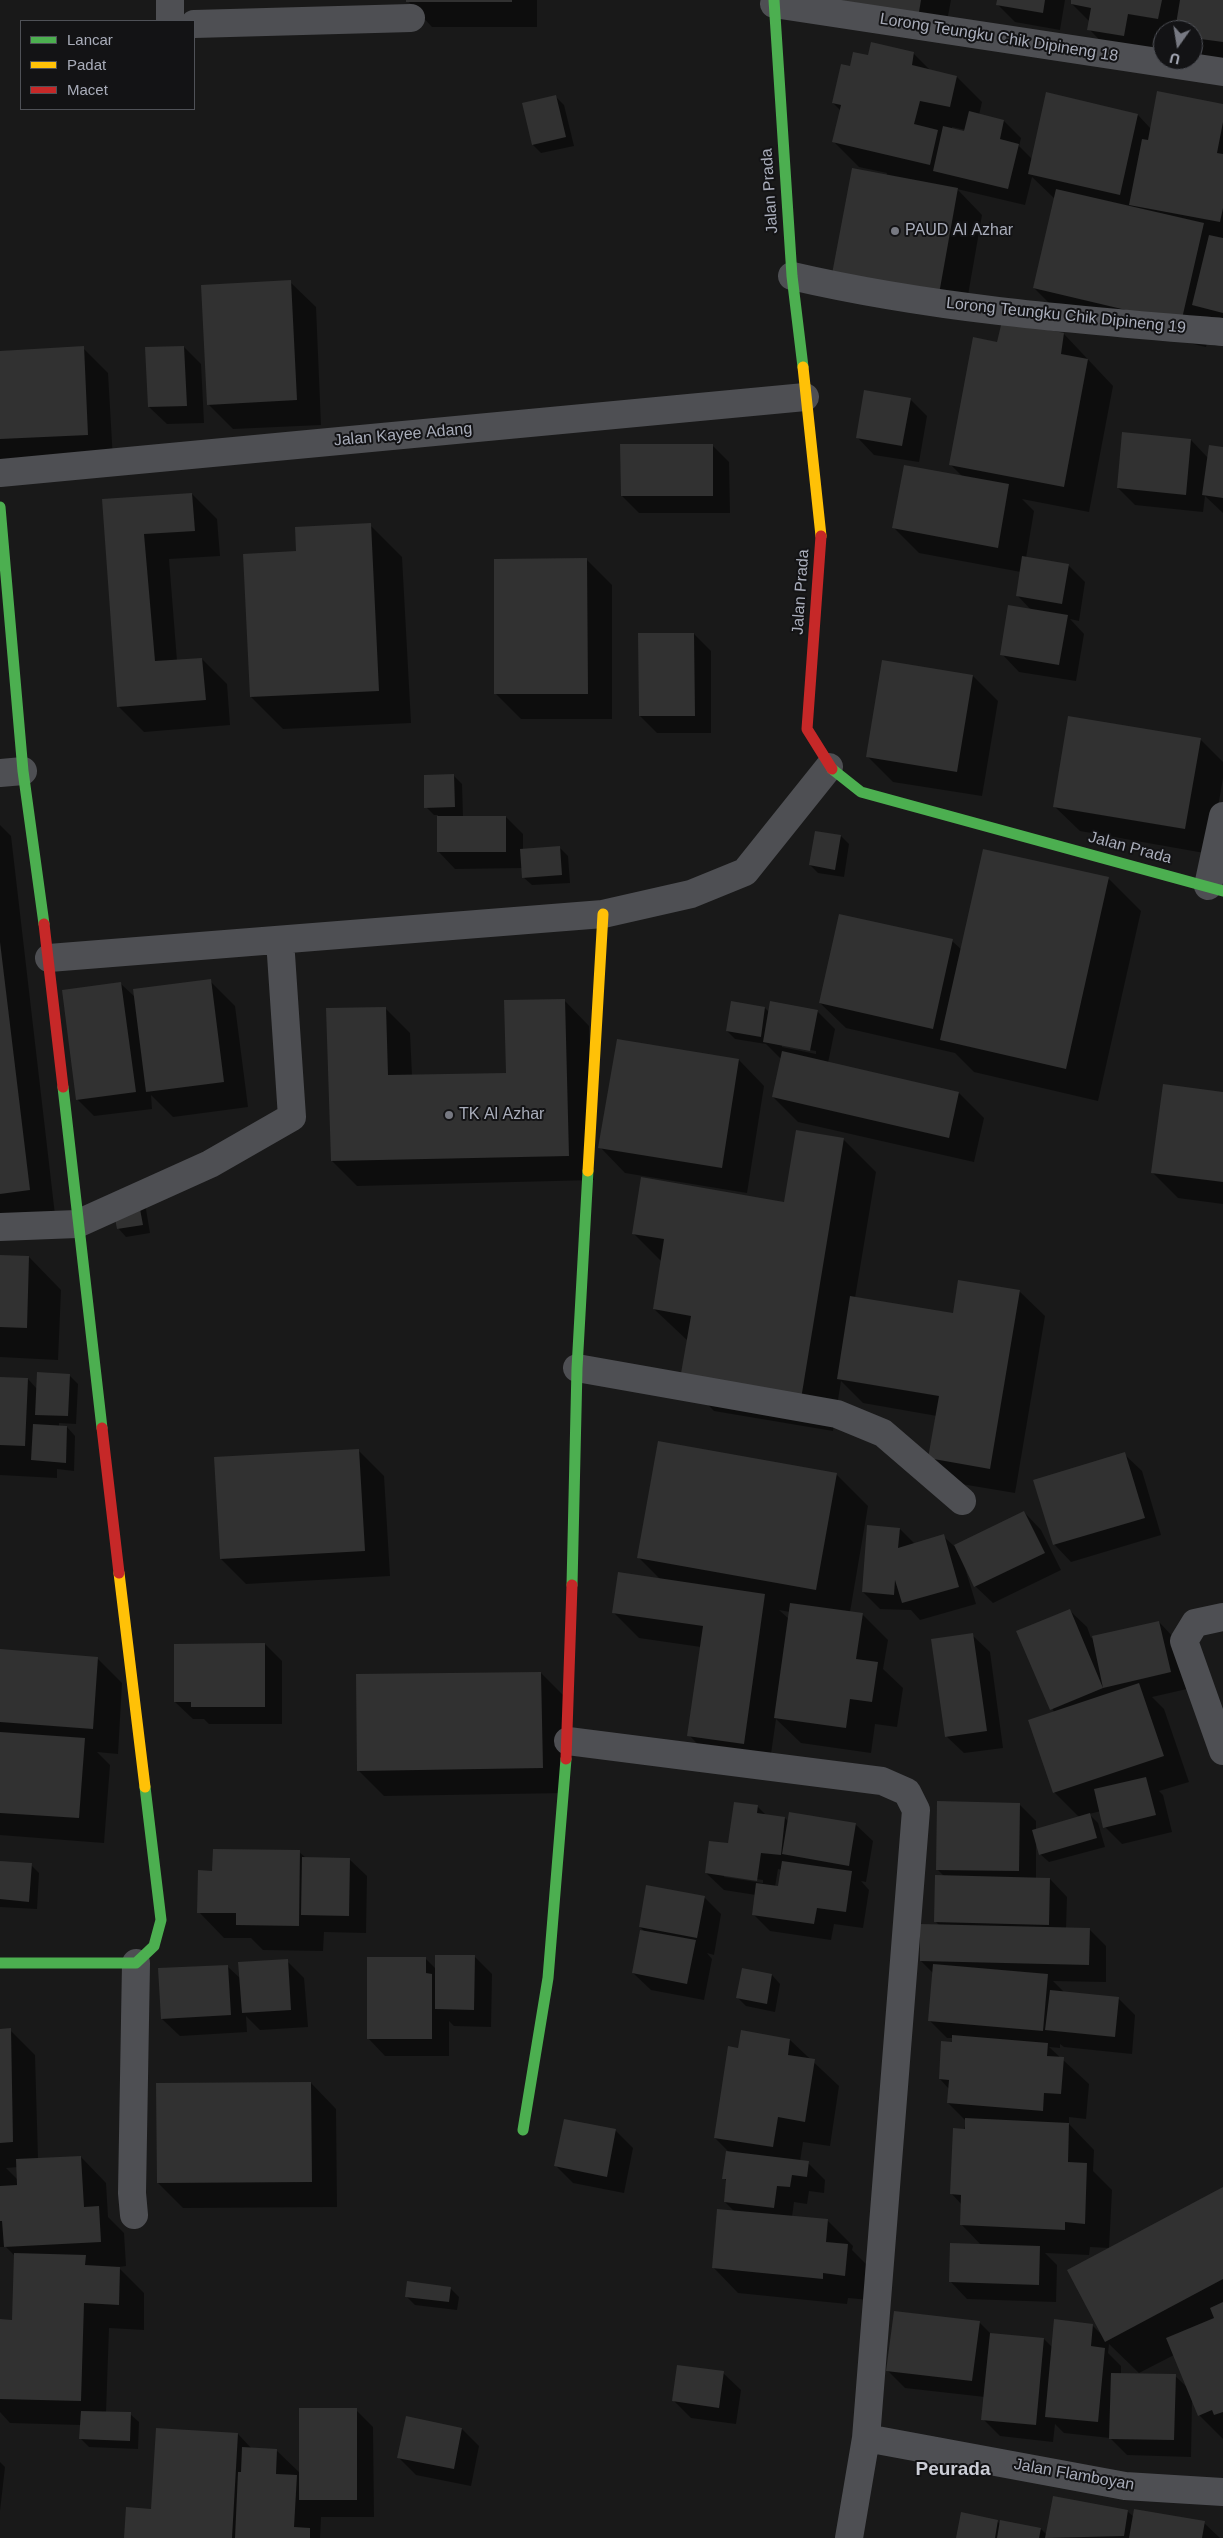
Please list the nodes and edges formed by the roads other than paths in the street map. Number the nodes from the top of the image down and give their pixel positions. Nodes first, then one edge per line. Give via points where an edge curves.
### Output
1 (170, 0) edge
2 (774, 2) edge
3 (411, 18) dead end
4 (170, 20) edge
5 (195, 24) edge
6 (1223, 72) edge
7 (792, 276) junction
8 (1223, 332) edge
9 (805, 397) junction
10 (0, 473) edge
11 (0, 507) edge
12 (829, 767) junction
13 (12, 772) edge
14 (1223, 816) edge
15 (1216, 888) edge
16 (603, 914) junction
17 (280, 940) junction
18 (48, 958) junction
19 (77, 1224) junction
20 (0, 1227) edge
21 (577, 1368) junction
22 (962, 1501) dead end
23 (1223, 1617) edge
24 (568, 1741) junction
25 (1223, 1751) edge
26 (136, 1962) junction
27 (0, 1963) edge
28 (523, 2130) dead end
29 (134, 2215) dead end
30 (866, 2438) junction
31 (1223, 2492) edge
32 (849, 2538) edge

1 - 4 street
2 - 6 street, Lorong Teungku Chik Dipineng 18
2 - 7 street, Jalan Prada
3 - 5 street
7 - 8 street, Lorong Teungku Chik Dipineng 19 via 854,291 1014,314
7 - 9 street, Jalan Prada
9 - 10 street, Jalan Kayee Adang
9 - 12 street, Jalan Prada via 822,528 807,729
11 - 13 street
12 - 15 street, Jalan Prada via 861,792
12 - 16 street via 744,872 691,894
13 - 18 street
14 - 15 street
16 - 17 street
16 - 21 street
17 - 18 street
17 - 19 street via 292,1117 210,1164
18 - 19 street
19 - 20 street
19 - 26 street via 161,1920 154,1946
21 - 22 street via 837,1414 883,1433
21 - 24 street
23 - 25 street via 1195,1623 1184,1641
24 - 28 street via 548,1978
24 - 30 street via 882,1781 907,1792 916,1810
26 - 27 street
26 - 29 street
30 - 31 street, Jalan Flamboyan via 1125,2486
30 - 32 street

